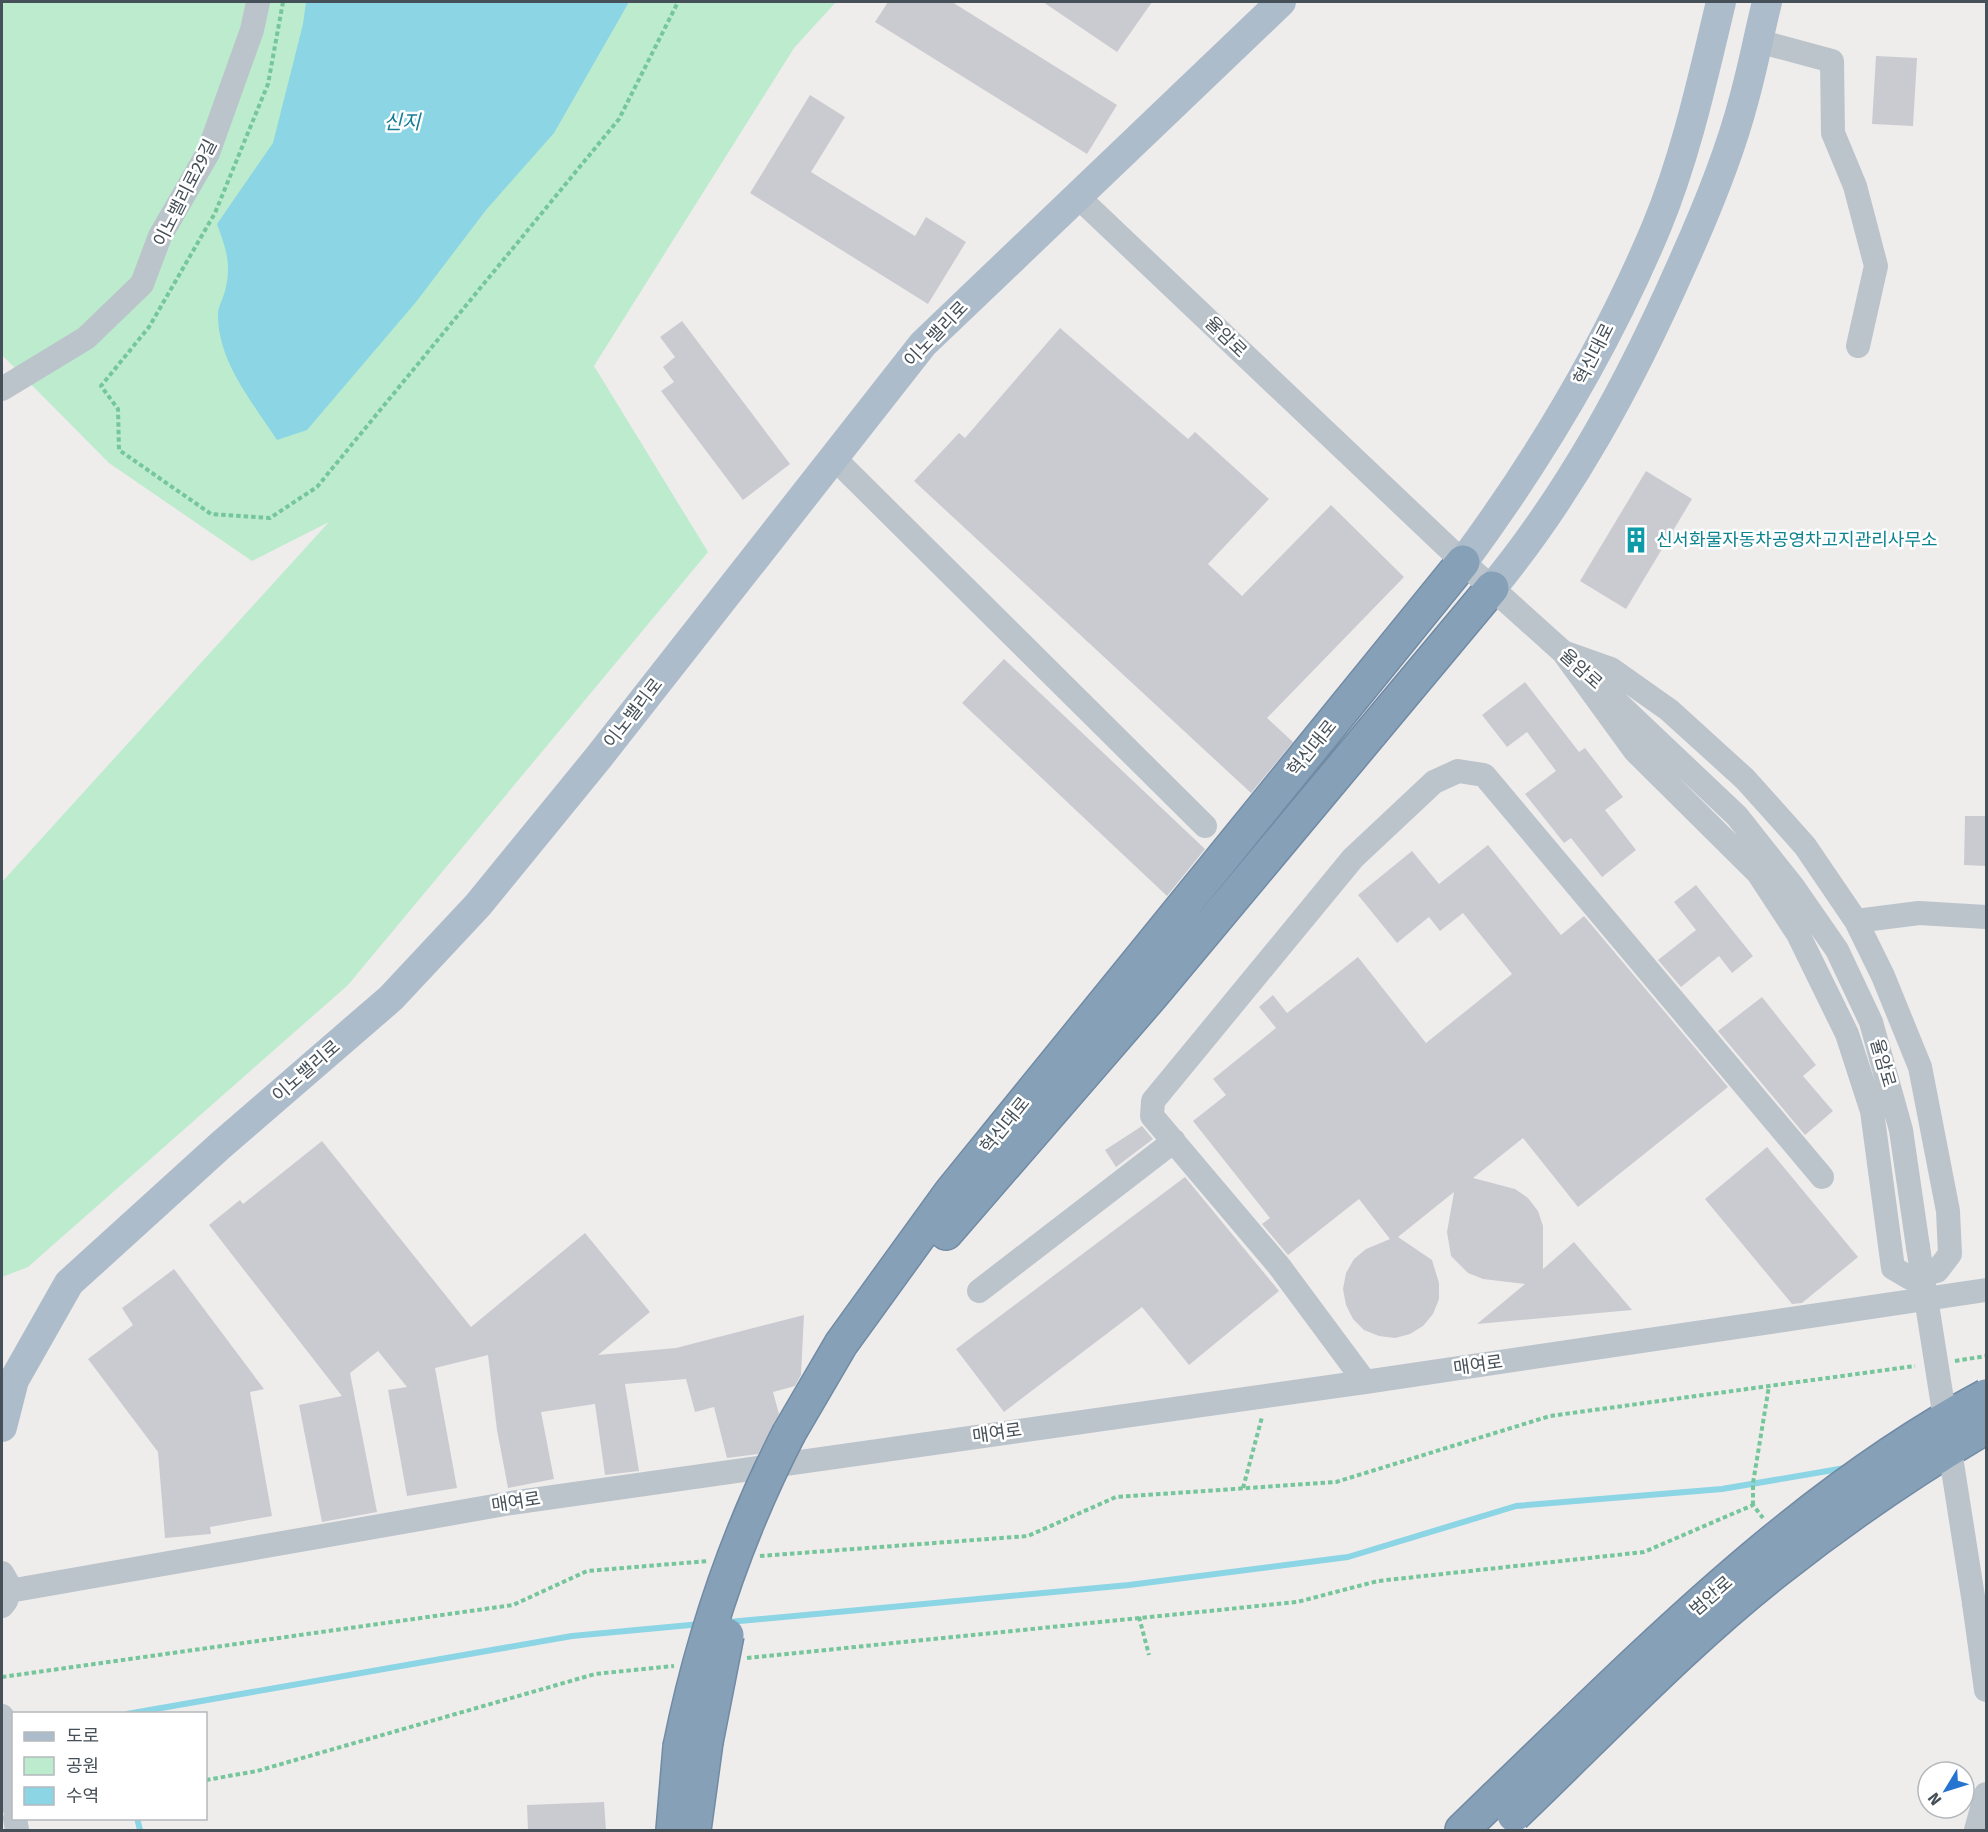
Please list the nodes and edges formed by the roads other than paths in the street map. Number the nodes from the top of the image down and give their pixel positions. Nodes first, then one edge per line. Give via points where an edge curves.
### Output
1 (258, 2) edge
2 (1281, 2) edge
3 (1721, 2) edge
4 (1767, 2) edge
5 (1758, 41) junction
6 (1077, 196) junction
7 (1858, 346) dead end
8 (2, 389) edge
9 (833, 457) junction
10 (1463, 562) junction
11 (1492, 588) junction
12 (1563, 652) junction
13 (1205, 826) dead end
14 (1986, 917) edge
15 (1856, 921) junction
16 (1174, 1141) junction
17 (1822, 1177) dead end
18 (1986, 1290) edge
19 (979, 1291) dead end
20 (1365, 1382) junction
21 (1986, 1396) edge
22 (2, 1427) edge
23 (1986, 1427) edge
24 (798, 1435) junction
25 (4, 1590) edge
26 (1986, 1690) edge
27 (2, 1716) edge
28 (693, 1744) junction
29 (12, 1792) edge
30 (1986, 1794) edge
31 (1502, 1814) edge
32 (671, 1830) edge
33 (694, 1830) edge
34 (701, 1830) edge
35 (1462, 1830) edge
36 (1976, 1830) edge

1 - 8 street, 이노밸리로29길 via 252,30 208,153 160,236 142,284 86,338
2 - 6 main road, 이노밸리로
3 - 10 main road, 혁신대로 via 1693,117 1656,227 1586,372 1501,510
4 - 5 main road
5 - 7 street via 1832,61 1833,133 1855,186 1875,266
5 - 11 main road via 1744,101 1703,217 1648,342 1530,542
6 - 9 main road, 이노밸리로 via 923,344
6 - 10 street, 율암로
9 - 13 street
9 - 22 main road, 이노밸리로 via 598,758 478,904 392,998 221,1144 69,1283 14,1380
10 - 11 street, 율암로
10 - 24 highway, 혁신대로 via 951,1192 842,1344
11 - 12 street, 율암로
11 - 24 highway via 1153,994 941,1238
12 - 15 street via 1611,669 1668,710 1745,779 1805,846
12 - 15 street via 1635,751 1758,873 1798,934 1847,1034 1872,1111 1893,1268 1910,1278 1937,1271 1950,1254 1948,1211 1920,1067
12 - 26 street, 율암로, bridge via 1737,816 1837,950 1871,1022 1901,1130
14 - 15 street via 1919,913
16 - 17 street via 1152,1116 1154,1101 1353,858 1434,782 1458,771 1484,775
16 - 19 street
16 - 20 street via 1279,1266
18 - 20 street, 매여로
20 - 25 street, 매여로 via 511,1503
21 - 31 highway, 범안로, bridge via 1894,1452 1787,1532 1673,1629
23 - 31 highway, 범안로, bridge via 1873,1499 1779,1569
24 - 28 highway, bridge via 741,1534 694,1679
27 - 29 street, bridge
28 - 32 highway via 675,1793
28 - 33 highway
28 - 34 highway
30 - 36 street
31 - 35 highway, 범안로

